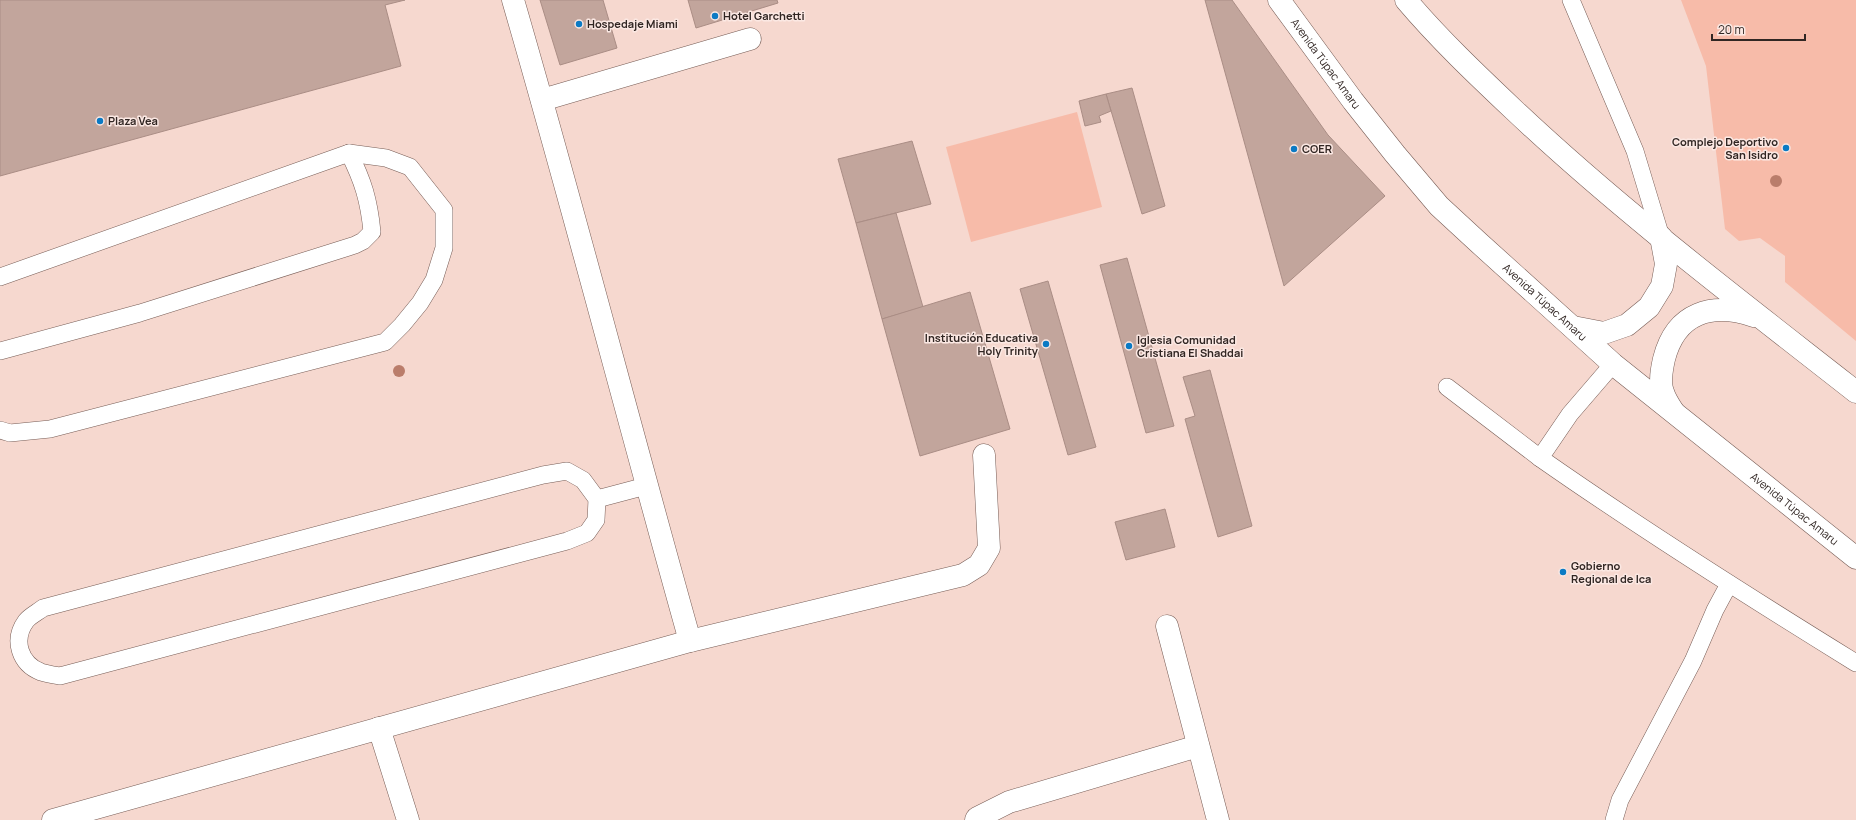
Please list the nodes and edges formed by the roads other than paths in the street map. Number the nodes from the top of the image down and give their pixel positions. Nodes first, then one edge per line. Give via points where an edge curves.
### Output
1 (513, 0) edge
2 (1279, 0) edge
3 (1406, 0) edge
4 (1571, 0) edge
5 (750, 39) dead end
6 (542, 100) junction
7 (349, 153) junction
8 (1661, 237) junction
9 (0, 277) edge
10 (1761, 318) junction
11 (1573, 328) junction
12 (0, 351) edge
13 (1613, 364) junction
14 (1447, 387) dead end
15 (1856, 392) edge
16 (1673, 412) junction
17 (0, 430) edge
18 (984, 454) dead end
19 (1540, 458) junction
20 (646, 486) junction
21 (597, 499) junction
22 (1856, 558) edge
23 (1729, 584) junction
24 (1167, 626) dead end
25 (690, 641) junction
26 (1856, 663) edge
27 (379, 728) junction
28 (1198, 746) junction
29 (53, 820) edge
30 (408, 820) edge
31 (976, 820) edge
32 (1218, 820) edge
33 (1614, 820) edge

1 - 6 street
2 - 11 street, Avenida Túpac Amaru via 1372,125 1440,206
3 - 8 street via 1486,83 1557,150
4 - 8 lane via 1635,151
5 - 6 street
6 - 20 street
7 - 9 lane
7 - 12 lane via 363,183 370,208 372,232 363,241 140,312
7 - 17 lane via 386,158 410,167 444,210 444,248 434,280 420,303 385,342 50,429 10,433
8 - 10 street
8 - 11 street via 1666,264 1662,286 1649,307 1627,325 1604,333
10 - 15 street
10 - 16 street via 1737,310 1717,309 1694,316 1678,327 1667,348 1662,369 1662,391
11 - 13 street, Avenida Túpac Amaru
13 - 16 street, Avenida Túpac Amaru
13 - 19 lane via 1570,414
14 - 19 lane
16 - 22 street, Avenida Túpac Amaru
18 - 25 street via 989,548 979,565 963,575
19 - 23 lane via 1602,502
20 - 21 lane
20 - 25 street
21 - 21 lane via 584,480 567,471 543,475 43,608 27,620 19,633 19,648 28,664 42,672 60,676 567,541 587,533 596,520
23 - 26 lane
23 - 33 lane via 1693,661 1620,800
24 - 28 street
25 - 27 street
27 - 29 street
27 - 30 street
28 - 31 street via 1010,802
28 - 32 street

